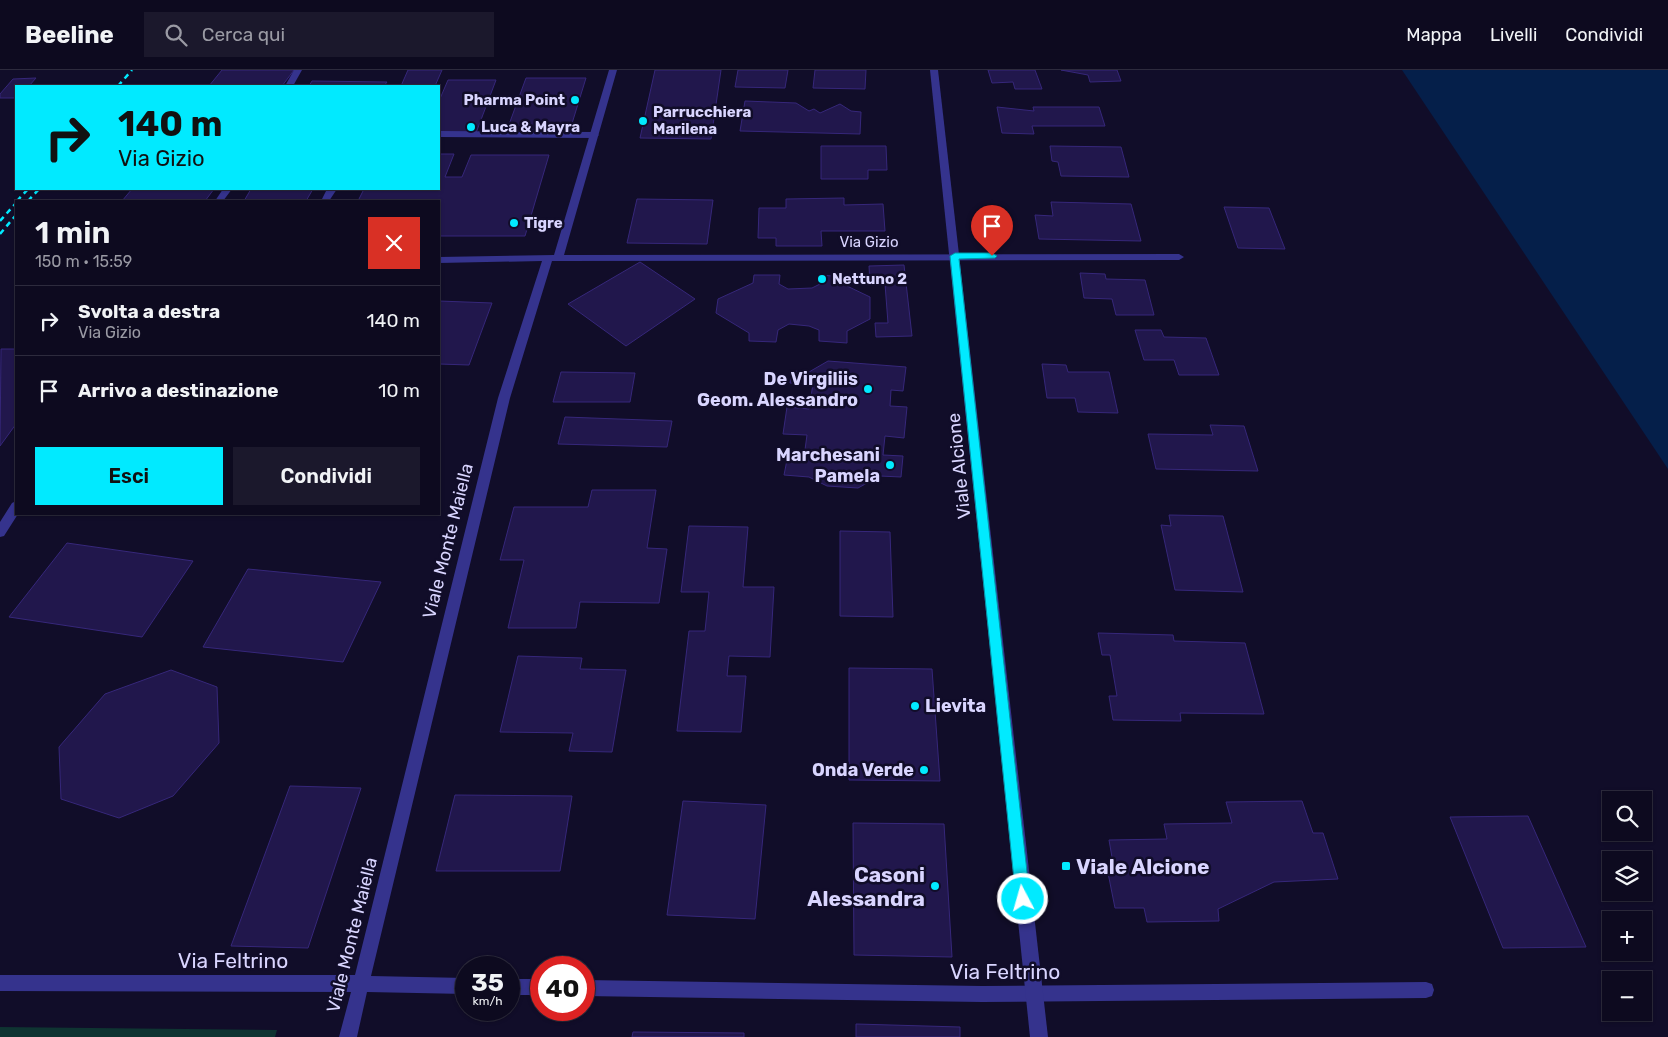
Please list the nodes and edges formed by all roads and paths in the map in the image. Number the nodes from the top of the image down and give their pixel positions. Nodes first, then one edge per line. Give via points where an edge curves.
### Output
1 (298, 70) edge
2 (613, 70) edge
3 (934, 70) edge
4 (290, 85) edge
5 (440, 134) edge
6 (595, 135) junction
7 (955, 256) junction
8 (1179, 257) dead end
9 (553, 258) junction
10 (440, 260) edge
11 (15, 508) edge
12 (0, 532) edge
13 (0, 983) edge
14 (359, 984) junction
15 (455, 986) edge
16 (595, 988) edge
17 (1426, 990) dead end
18 (1034, 994) junction
19 (348, 1037) edge
20 (1039, 1037) edge

1 - 4 street
2 - 6 street, Viale Monte Maiella
3 - 7 street, Viale Alcione
5 - 6 street
6 - 9 street, Viale Monte Maiella
7 - 8 street, Via Gizio
7 - 9 street, Via Gizio
7 - 18 street, Viale Alcione
9 - 10 street, Via Gizio
9 - 14 street, Viale Monte Maiella via 504,398
11 - 12 street
13 - 14 street, Via Feltrino
14 - 15 street, Via Feltrino
14 - 19 street, Viale Monte Maiella
16 - 18 street, Via Feltrino
17 - 18 street, Via Feltrino
18 - 20 street, Viale Alcione

